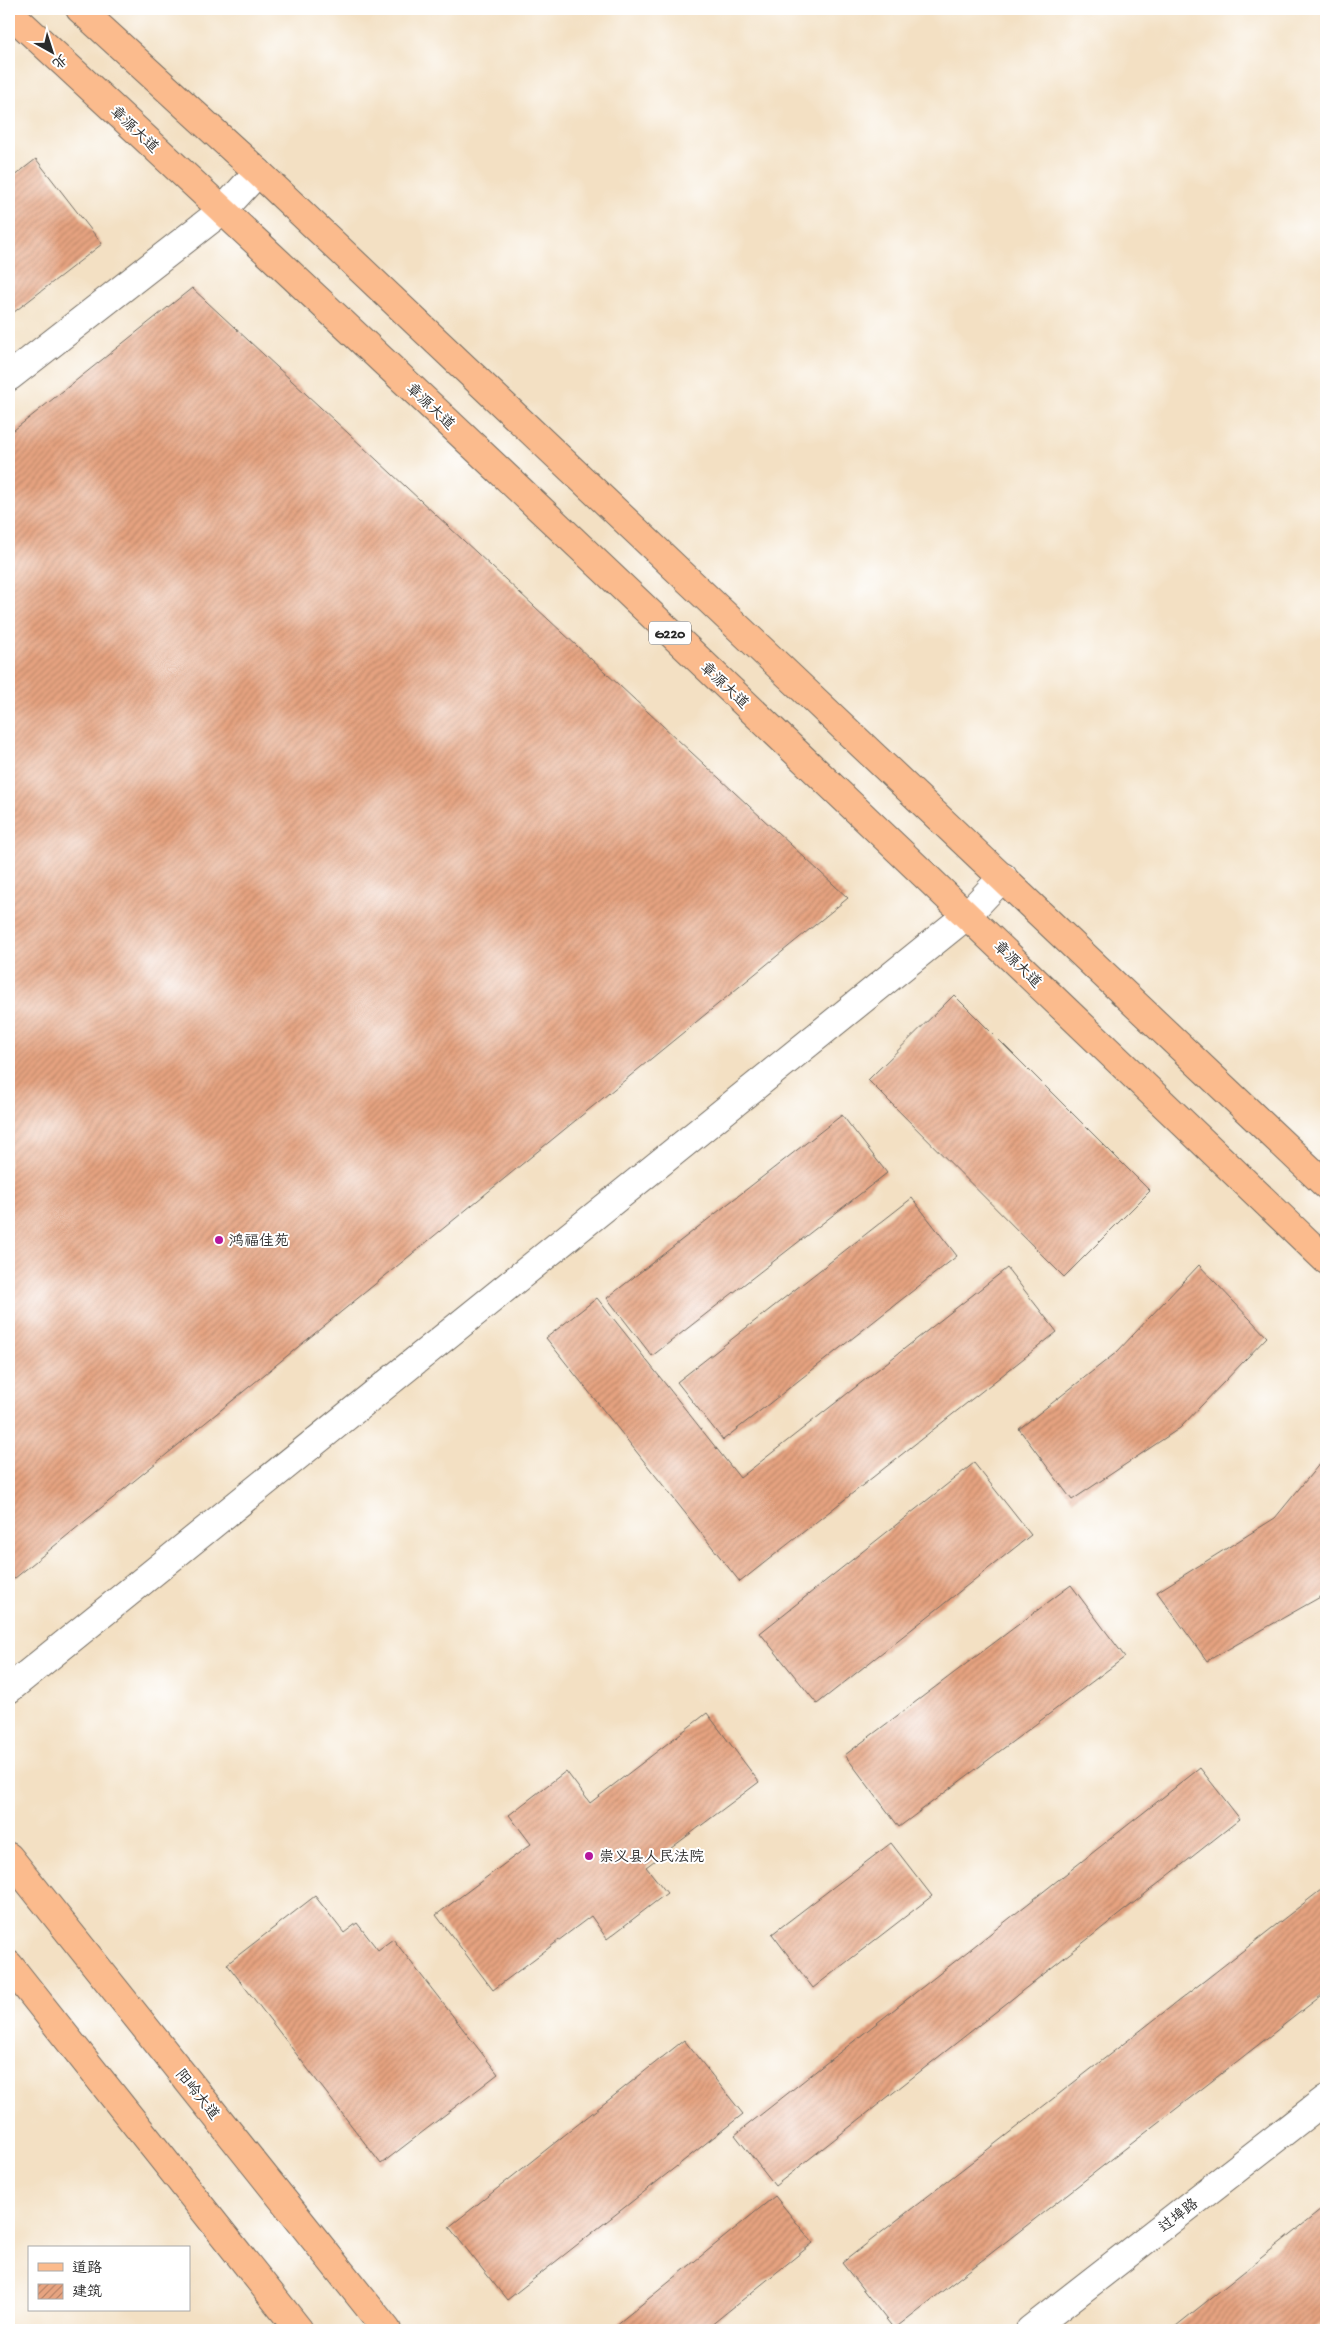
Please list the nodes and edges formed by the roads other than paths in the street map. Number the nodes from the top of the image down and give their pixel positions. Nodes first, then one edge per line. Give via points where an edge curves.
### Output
1 (80, 9) edge
2 (9, 12) edge
3 (258, 172) junction
4 (223, 210) junction
5 (9, 377) edge
6 (1003, 877) junction
7 (967, 915) junction
8 (1326, 1185) edge
9 (1326, 1260) edge
10 (9, 1689) edge
11 (9, 1857) edge
12 (9, 1965) edge
13 (1326, 2099) edge
14 (299, 2330) edge
15 (387, 2330) edge
16 (1030, 2330) edge

1 - 3 main road
2 - 4 main road, 章源大道 / G220
3 - 4 street
3 - 6 main road
4 - 5 street
4 - 7 main road, 章源大道 / G220
6 - 7 street
6 - 8 main road
7 - 9 main road, 章源大道 / G220
7 - 10 street
11 - 15 main road, 阳岭大道
12 - 14 main road
13 - 16 street, 过埠路

